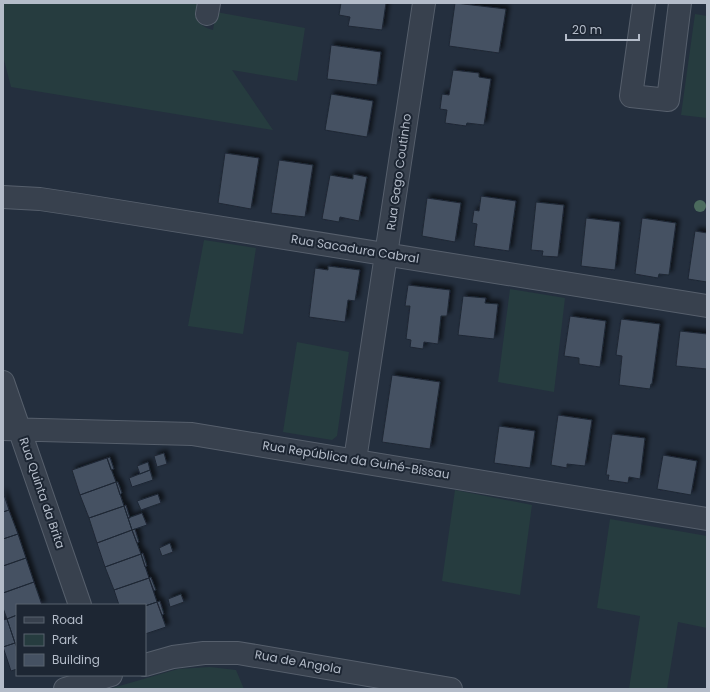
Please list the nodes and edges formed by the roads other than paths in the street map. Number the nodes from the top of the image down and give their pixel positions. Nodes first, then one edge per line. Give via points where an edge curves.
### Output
1 (424, 3) edge
2 (644, 3) edge
3 (680, 3) edge
4 (3, 197) edge
5 (386, 253) junction
6 (707, 306) edge
7 (3, 382) edge
8 (11, 429) edge
9 (355, 460) junction
10 (707, 519) edge
11 (80, 604) edge
12 (146, 665) edge
13 (107, 676) edge
14 (65, 689) edge
15 (451, 689) edge

1 - 5 street, Rua Gago Coutinho
2 - 3 street via 631,96 668,100
4 - 5 street, Rua Sacadura Cabral via 40,199
5 - 6 street, Rua Sacadura Cabral
5 - 9 street, Rua Gago Coutinho
7 - 8 street, Rua Quinta da Brita
8 - 9 street, Rua República da Guiné-Bissau via 192,434
8 - 11 street, Rua Quinta da Brita
9 - 10 street, Rua República da Guiné-Bissau
12 - 15 street, Rua de Angola via 173,657 204,653 238,653
13 - 14 street

